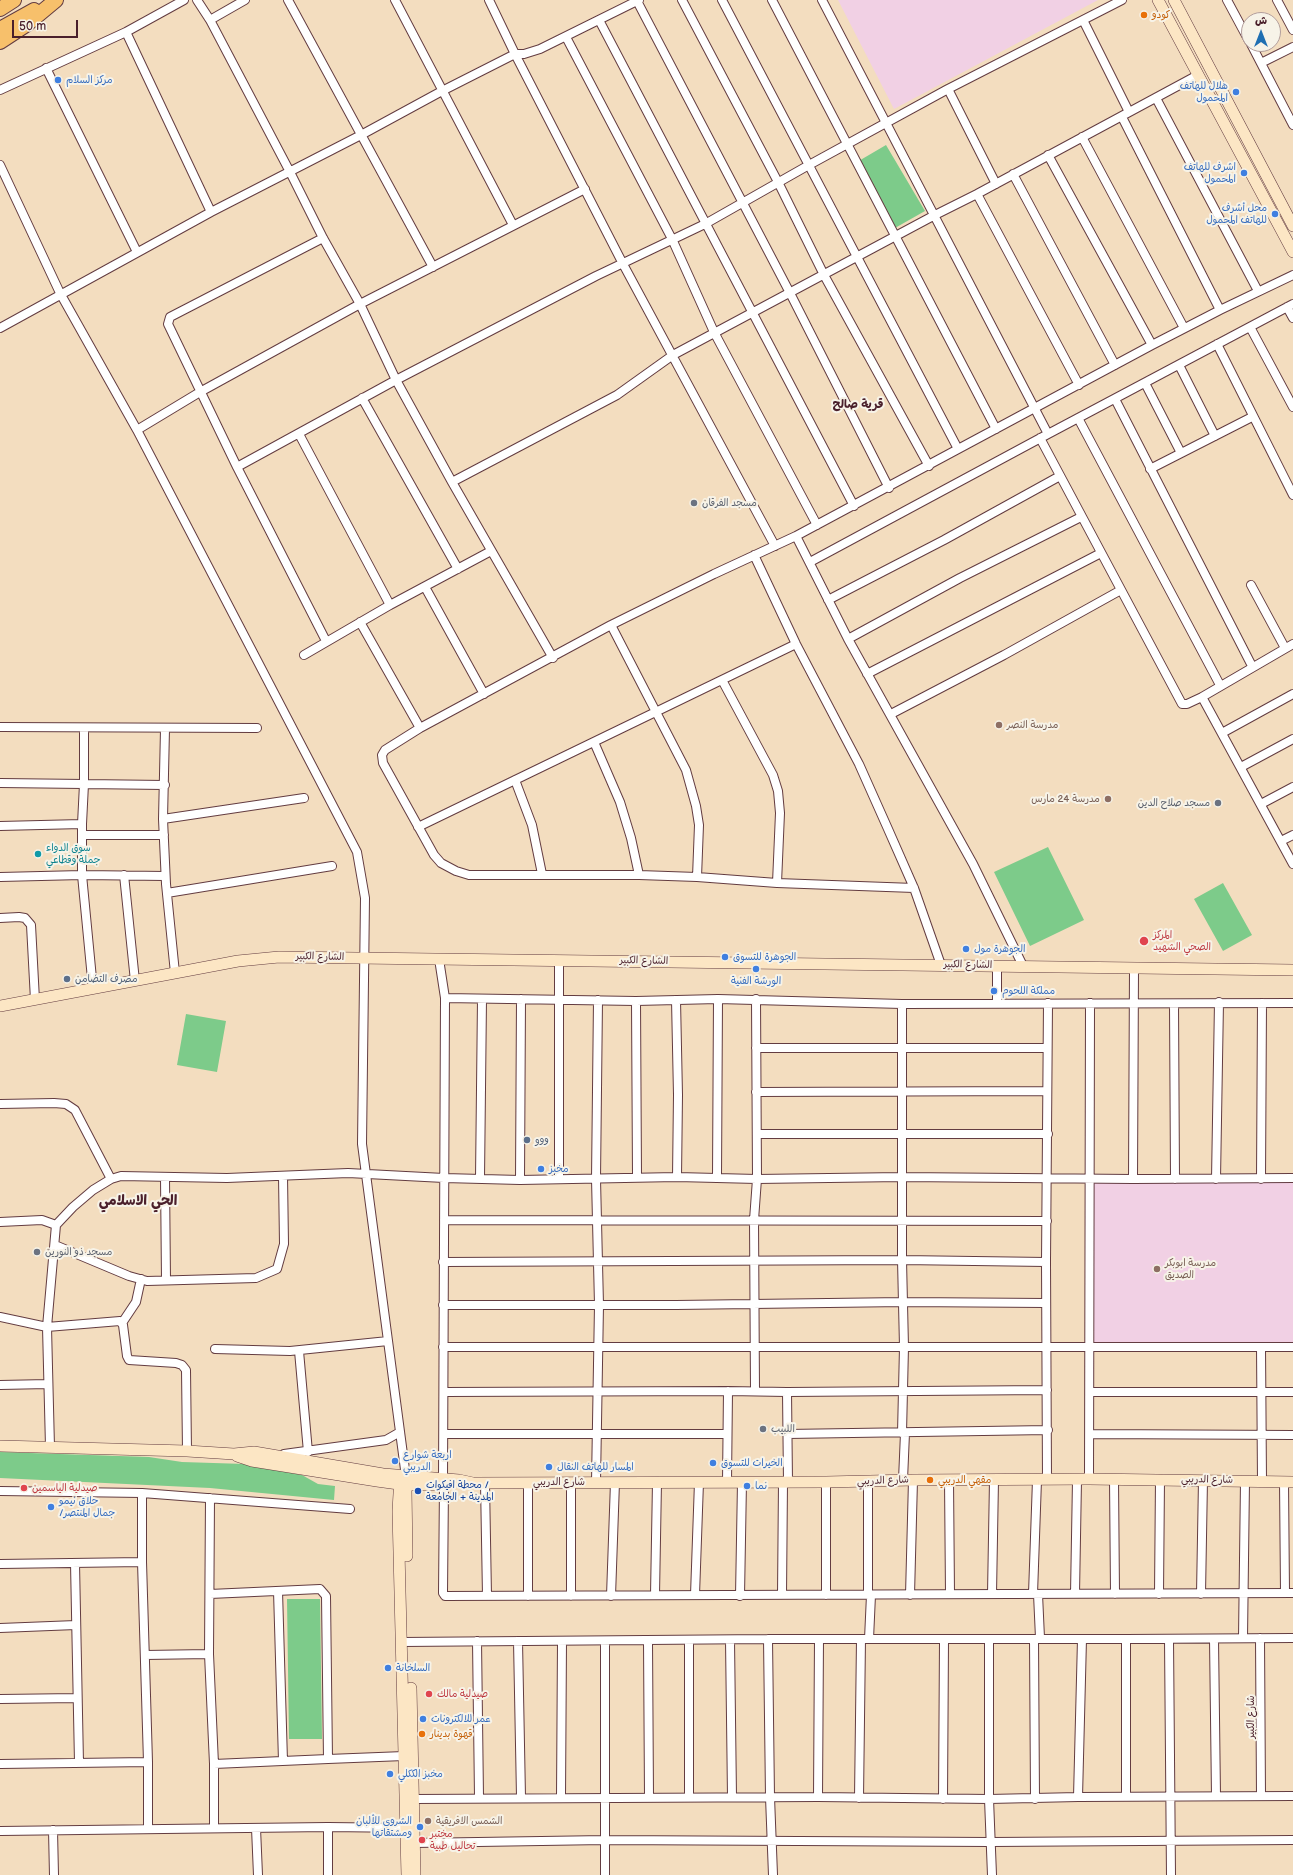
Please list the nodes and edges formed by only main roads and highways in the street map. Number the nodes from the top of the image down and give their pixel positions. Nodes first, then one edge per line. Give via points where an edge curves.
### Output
1 (14, 0) edge
2 (52, 0) edge
3 (56, 0) edge
4 (0, 9) edge
5 (0, 29) edge
6 (0, 42) edge

1 - 4 highway
2 - 5 highway
3 - 6 highway via 26,26

